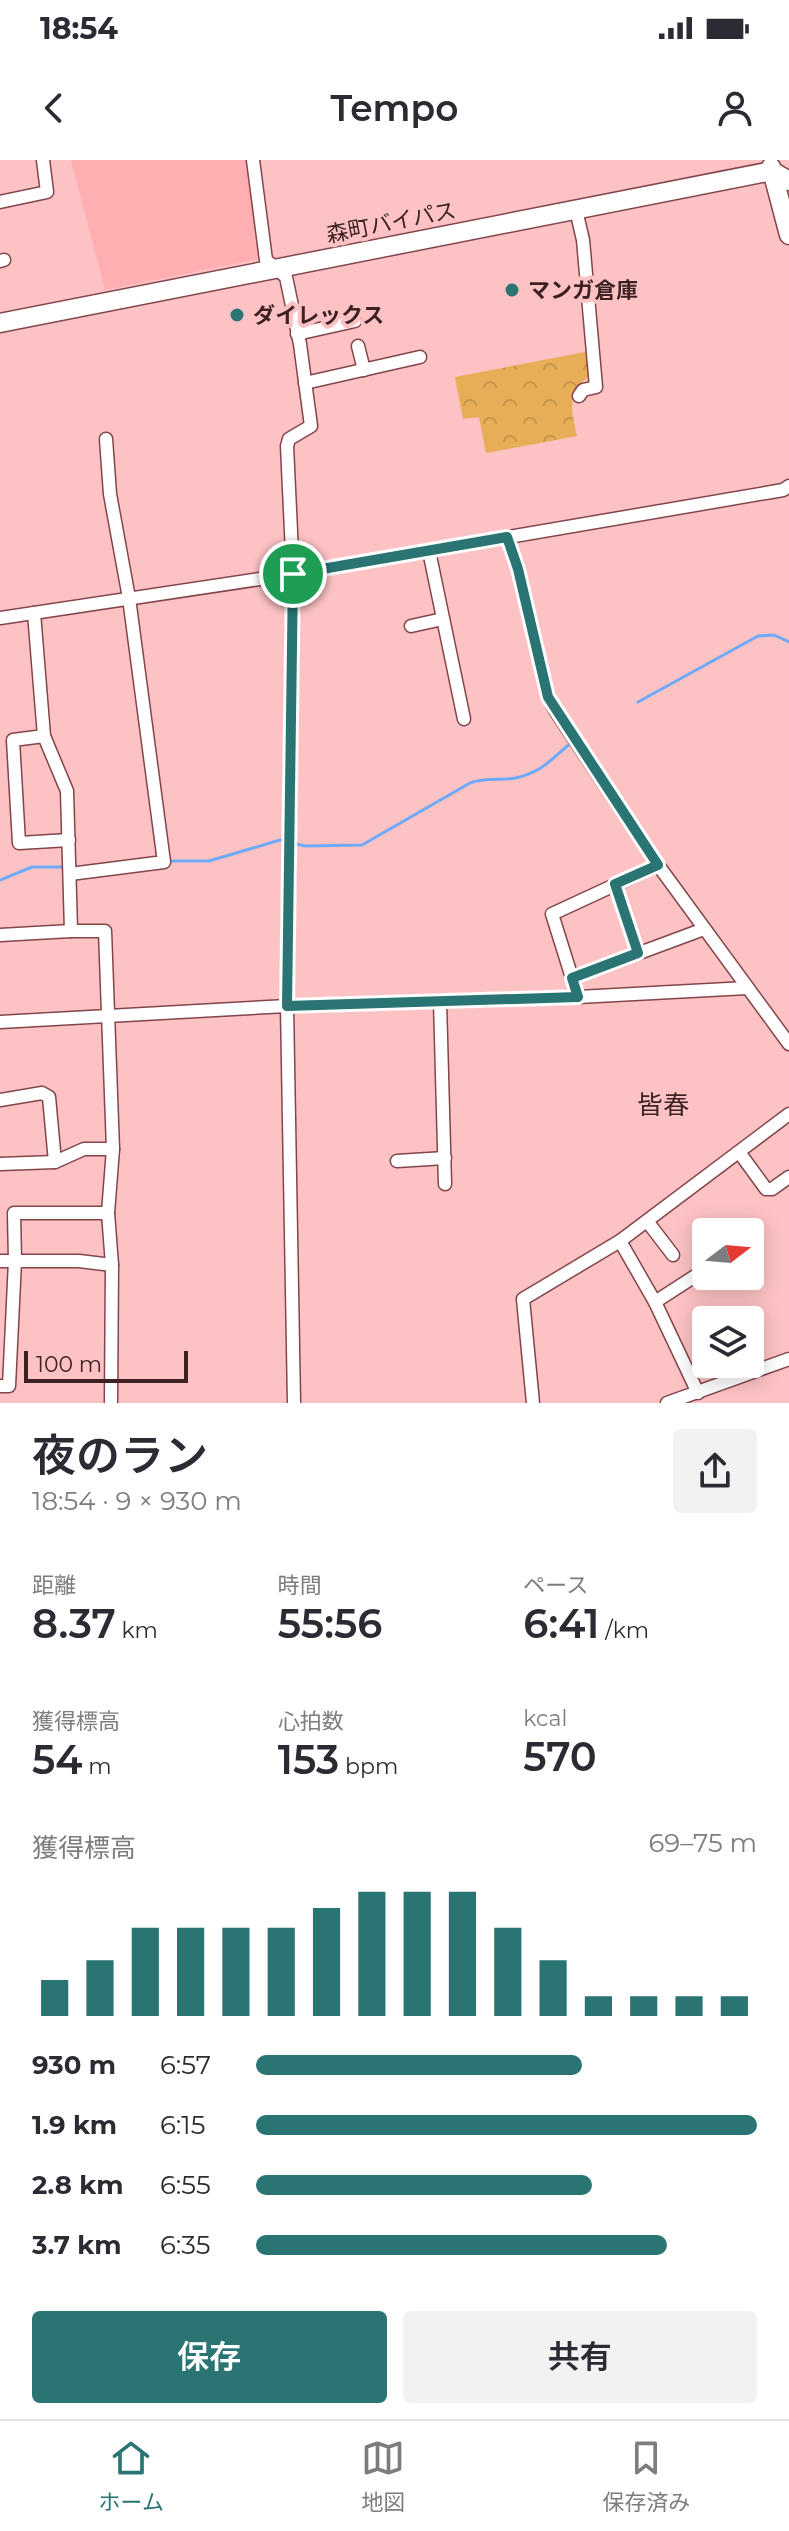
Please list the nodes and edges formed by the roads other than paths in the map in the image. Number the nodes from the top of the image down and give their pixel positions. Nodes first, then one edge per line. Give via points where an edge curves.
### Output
1 (43, 160) edge
2 (253, 160) edge
3 (771, 166) edge
4 (789, 181) edge
5 (0, 202) edge
6 (576, 210) junction
7 (789, 235) edge
8 (277, 269) junction
9 (355, 321) dead end
10 (0, 323) edge
11 (297, 334) junction
12 (358, 346) dead end
13 (420, 357) dead end
14 (364, 370) junction
15 (305, 383) junction
16 (579, 396) dead end
17 (106, 439) dead end
18 (789, 486) edge
19 (507, 537) junction
20 (429, 551) junction
21 (293, 574) junction
22 (129, 598) junction
23 (34, 613) junction
24 (0, 618) edge
25 (443, 619) junction
26 (411, 626) dead end
27 (464, 719) dead end
28 (44, 736) junction
29 (69, 840) junction
30 (658, 865) junction
31 (70, 874) junction
32 (615, 884) junction
33 (704, 929) junction
34 (71, 931) junction
35 (0, 935) edge
36 (638, 953) junction
37 (572, 978) junction
38 (747, 988) junction
39 (578, 997) junction
40 (440, 1001) junction
41 (287, 1006) junction
42 (108, 1016) junction
43 (0, 1022) edge
44 (789, 1044) edge
45 (0, 1100) edge
46 (788, 1120) edge
47 (113, 1149) junction
48 (739, 1152) junction
49 (445, 1158) junction
50 (397, 1161) dead end
51 (55, 1162) junction
52 (0, 1164) edge
53 (789, 1177) edge
54 (445, 1184) dead end
55 (108, 1213) junction
56 (647, 1221) junction
57 (620, 1241) junction
58 (673, 1255) dead end
59 (0, 1261) edge
60 (15, 1261) junction
61 (112, 1265) junction
62 (692, 1278) edge
63 (655, 1302) junction
64 (789, 1359) edge
65 (0, 1386) edge
66 (698, 1393) junction
67 (111, 1403) edge
68 (294, 1403) edge
69 (533, 1403) edge
70 (667, 1403) edge

1 - 5 street via 47,192
2 - 8 street via 266,260
3 - 4 main road
3 - 6 main road, 森町バイパス
3 - 7 main road
6 - 8 main road, 森町バイパス
6 - 16 street via 596,387
8 - 10 main road, 森町バイパス
8 - 11 street via 286,277
9 - 11 street
11 - 15 street
12 - 14 street
13 - 14 street
14 - 15 street
15 - 21 street via 311,426 289,439 287,446
17 - 22 street
18 - 19 street
19 - 20 street
19 - 30 street via 548,697
20 - 21 street
20 - 25 street
21 - 22 street
21 - 41 street
22 - 23 street
22 - 31 street via 164,862
23 - 24 street
23 - 28 street
25 - 26 street
25 - 27 street
28 - 29 street via 67,791
28 - 29 street via 13,740 19,843
29 - 31 street
30 - 32 street
30 - 33 street
31 - 34 street
32 - 36 street
32 - 37 street via 552,914
33 - 36 street
33 - 38 street
34 - 35 street
34 - 42 street via 105,931
36 - 37 street
37 - 39 street
38 - 39 street
38 - 44 street
39 - 40 street
40 - 41 street
40 - 49 street
41 - 42 street
41 - 68 street
42 - 43 street
42 - 47 street
45 - 51 street via 42,1093 49,1097
46 - 48 street
47 - 51 street via 84,1149
47 - 55 street
48 - 53 street via 766,1189
48 - 56 street
49 - 50 street
49 - 54 street
51 - 52 street
55 - 60 street via 14,1213
55 - 61 street
56 - 57 street
56 - 58 street
57 - 63 street
57 - 69 street via 523,1299
59 - 60 street
60 - 61 street
60 - 65 street via 9,1386
61 - 67 street
62 - 63 street
63 - 66 street
64 - 66 street
66 - 70 street

